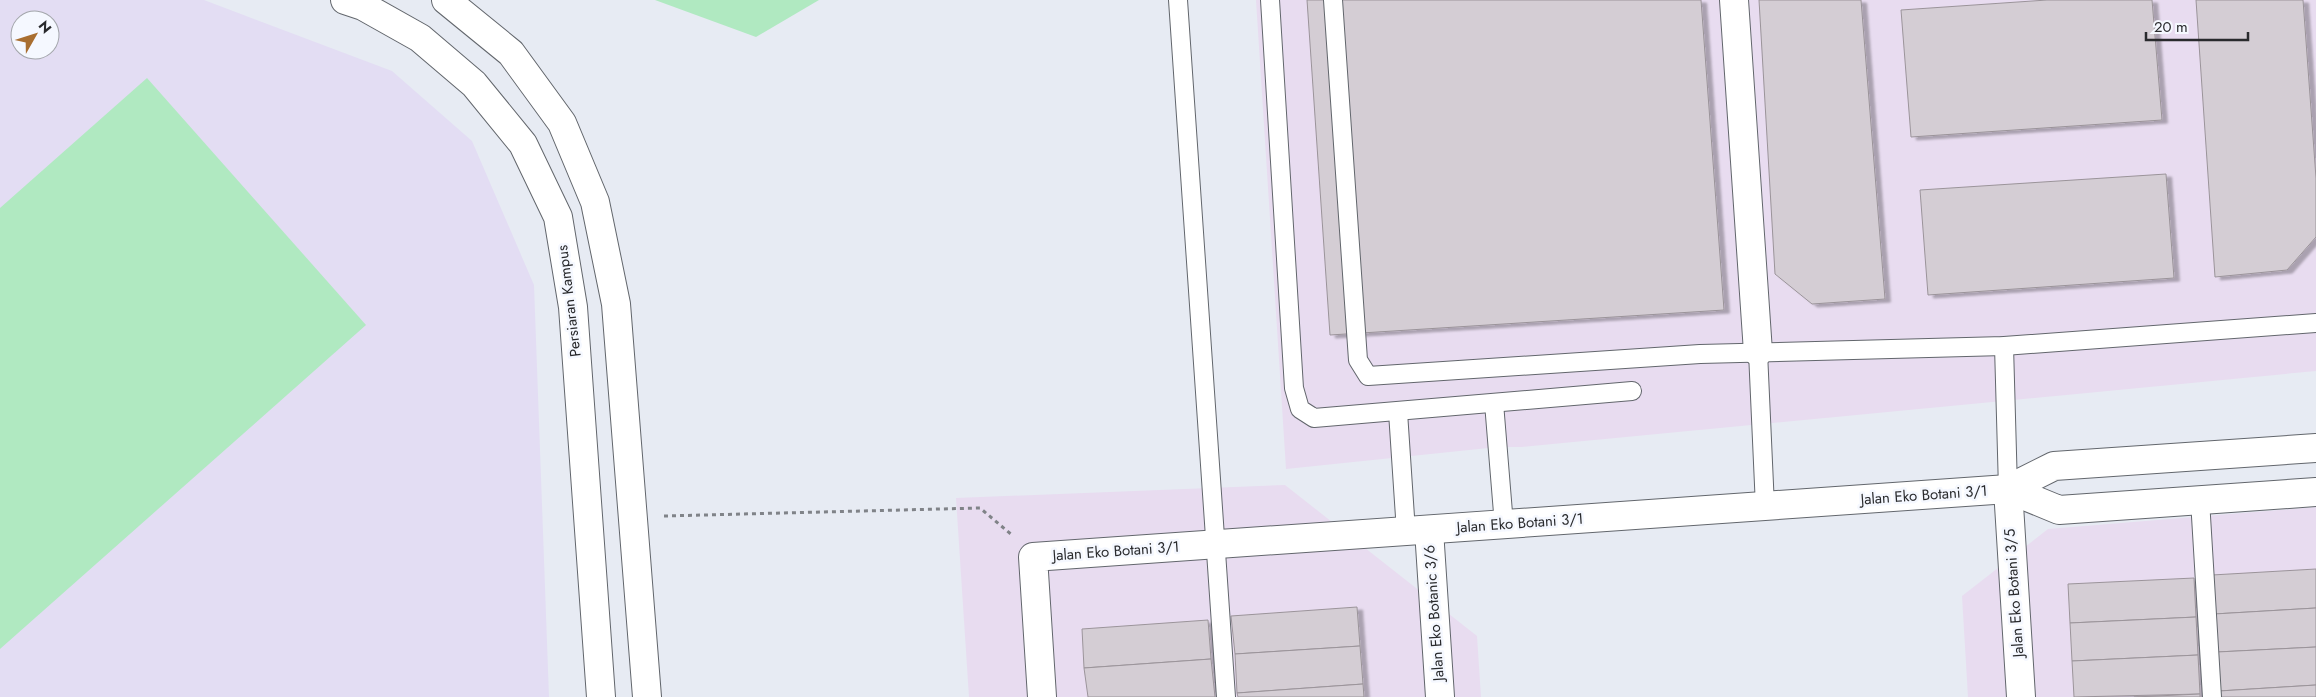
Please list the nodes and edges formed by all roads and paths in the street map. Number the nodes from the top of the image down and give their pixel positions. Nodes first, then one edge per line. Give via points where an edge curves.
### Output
1 (345, 0) edge
2 (446, 0) edge
3 (1178, 0) edge
4 (1270, 0) edge
5 (1333, 0) edge
6 (1734, 0) edge
7 (2316, 323) edge
8 (2004, 346) junction
9 (1758, 352) junction
10 (1632, 391) dead end
11 (1494, 403) junction
12 (1398, 412) junction
13 (2316, 448) edge
14 (2008, 490) junction
15 (2316, 492) edge
16 (2200, 500) junction
17 (1765, 507) junction
18 (633, 517) junction
19 (1504, 525) junction
20 (1417, 531) junction
21 (1214, 545) junction
22 (1033, 557) junction
23 (601, 697) edge
24 (647, 697) edge
25 (1042, 697) edge
26 (1226, 697) edge
27 (1440, 697) edge
28 (2021, 697) edge
29 (2212, 697) edge

1 - 23 street, Persiaran Kampus via 363,6 420,38 474,84 523,144 558,217 573,307
2 - 18 street via 511,54 562,123 595,202 616,304
3 - 21 lane
4 - 12 lane via 1294,388 1300,409 1314,418
5 - 9 lane via 1358,360 1368,376
6 - 9 street
7 - 8 lane
8 - 9 lane
8 - 14 lane
9 - 17 lane
10 - 11 lane
11 - 12 lane
11 - 19 lane
12 - 20 lane
13 - 14 street, Jalan Eko Botani 3/1 via 2054,466
14 - 16 street, Jalan Eko Botani 3/1 via 2059,510
14 - 17 street, Jalan Eko Botani 3/1
14 - 28 street, Jalan Eko Botani 3/5
15 - 16 street, Jalan Eko Botani 3/1
16 - 29 lane
17 - 19 street, Jalan Eko Botani 3/1
18 - 22 path via 980,508 1004,526
18 - 24 street
19 - 20 street, Jalan Eko Botani 3/1
20 - 21 street, Jalan Eko Botani 3/1
20 - 27 street, Jalan Eko Botanic 3/6
21 - 22 street, Jalan Eko Botani 3/1
21 - 26 lane
22 - 25 street

